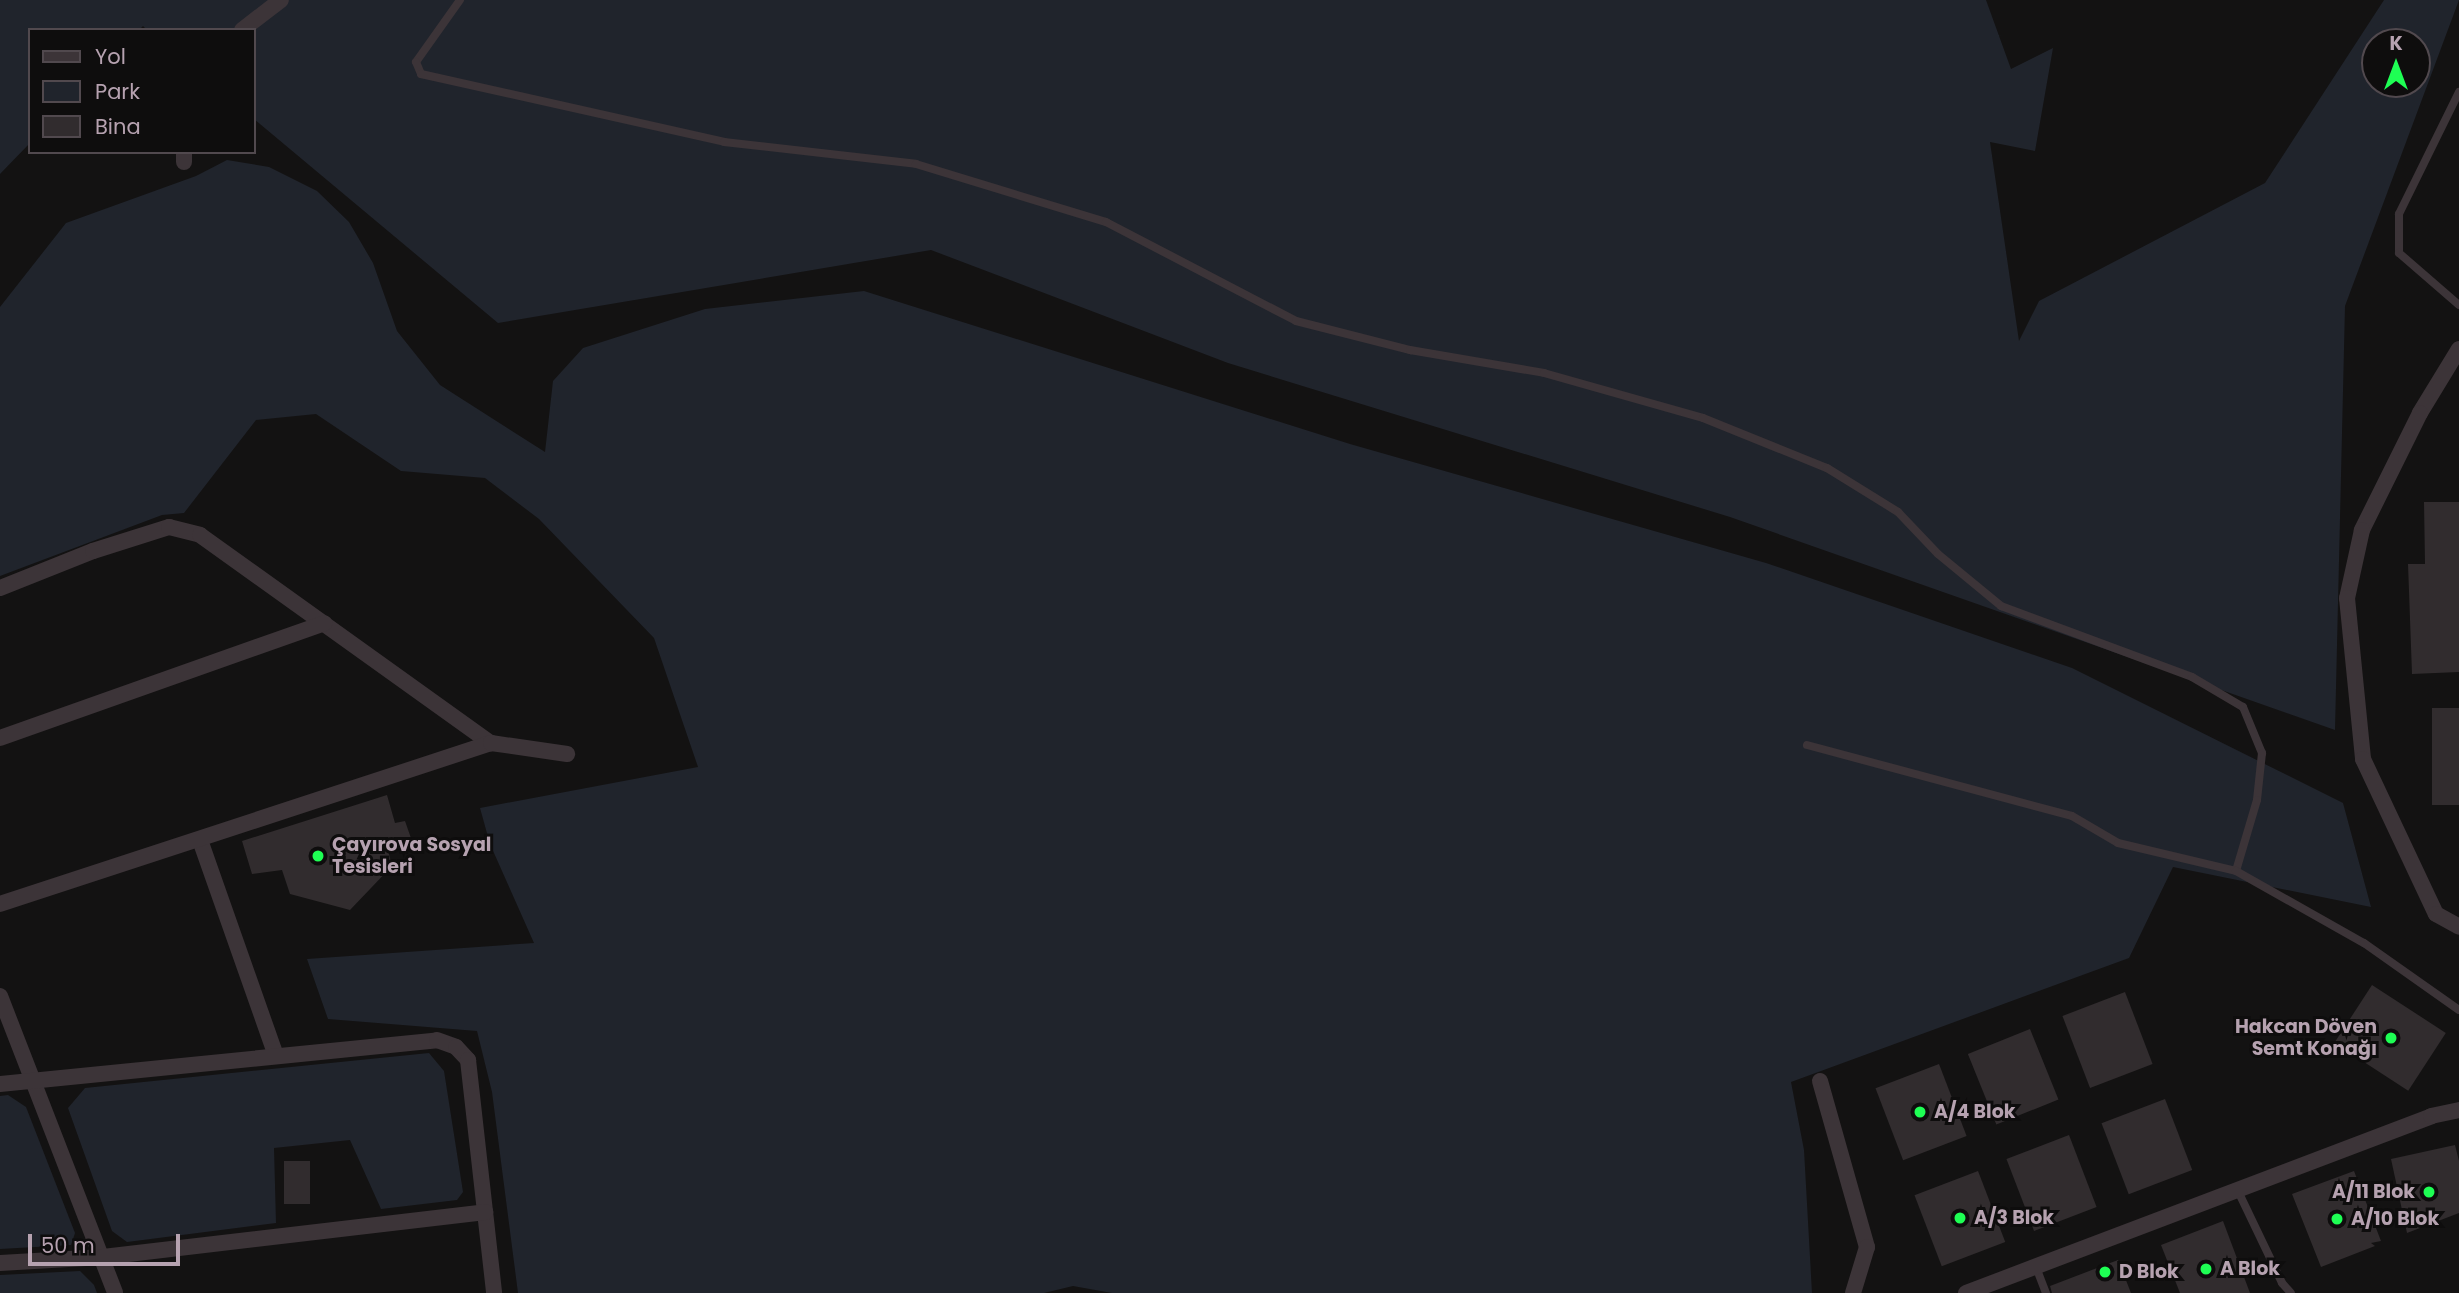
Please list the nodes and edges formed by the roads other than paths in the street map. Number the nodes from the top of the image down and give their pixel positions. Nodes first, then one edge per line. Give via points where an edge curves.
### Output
1 (281, 0) edge
2 (460, 0) edge
3 (245, 28) edge
4 (2459, 92) edge
5 (2459, 305) edge
6 (2459, 349) edge
7 (0, 588) edge
8 (324, 623) junction
9 (0, 738) edge
10 (491, 743) junction
11 (1807, 745) dead end
12 (567, 754) dead end
13 (200, 840) junction
14 (2236, 870) junction
15 (0, 904) edge
16 (2459, 927) edge
17 (0, 996) edge
18 (2459, 1010) edge
19 (276, 1056) junction
20 (35, 1080) junction
21 (1820, 1082) dead end
22 (0, 1084) edge
23 (2459, 1110) edge
24 (2238, 1191) junction
25 (485, 1212) junction
26 (103, 1257) junction
27 (0, 1263) edge
28 (2036, 1267) junction
29 (115, 1293) edge
30 (494, 1293) edge
31 (1853, 1293) edge
32 (1966, 1293) edge
33 (2046, 1293) edge
34 (2291, 1293) edge

1 - 3 street
2 - 14 lane via 416,62 422,74 724,142 916,164 1106,222 1296,321 1410,350 1544,373 1703,418 1827,468 1898,512 1938,554 2001,606 2192,677 2243,708 2262,753 2257,800
4 - 5 lane via 2399,214 2399,253
6 - 16 street via 2420,413 2362,530 2347,598 2363,759 2436,914
7 - 8 street via 169,527 200,535
8 - 9 street
8 - 10 street
10 - 12 street
10 - 13 street
11 - 14 lane via 2072,816 2118,843
13 - 15 street
13 - 19 street
14 - 18 lane via 2364,943
17 - 20 street
19 - 20 street
19 - 25 street via 437,1040 456,1047 468,1060
20 - 22 street
20 - 26 street
21 - 31 street via 1867,1247
23 - 24 street via 2431,1116
24 - 28 street
24 - 34 lane
25 - 26 street
25 - 30 street
26 - 27 street
26 - 29 street
28 - 32 street
28 - 33 lane

